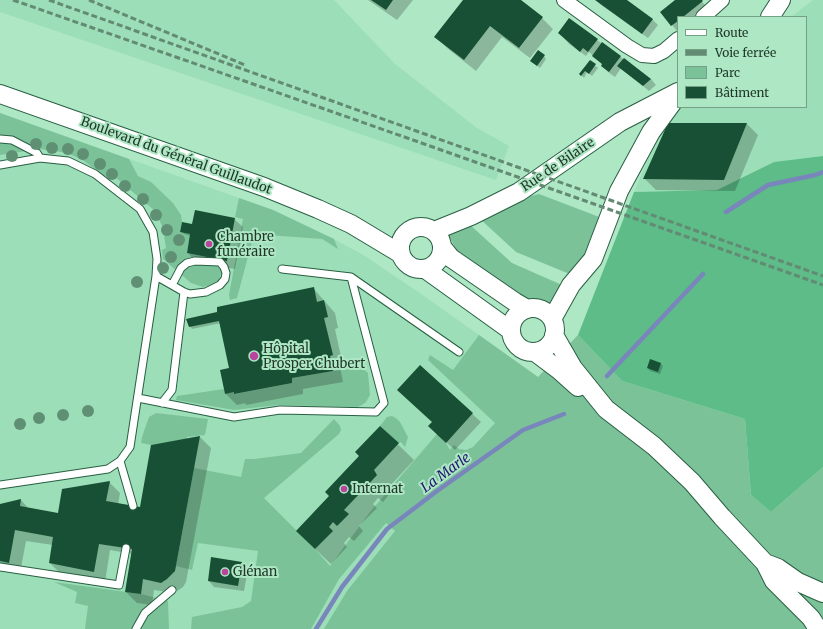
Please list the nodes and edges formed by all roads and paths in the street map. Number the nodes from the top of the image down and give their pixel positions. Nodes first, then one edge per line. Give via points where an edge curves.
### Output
1 (564, 0) edge
2 (722, 0) edge
3 (781, 0) edge
4 (704, 16) edge
5 (771, 16) edge
6 (677, 40) edge
7 (0, 94) edge
8 (677, 94) edge
9 (677, 94) edge
10 (0, 139) edge
11 (40, 158) junction
12 (0, 165) edge
13 (434, 231) junction
14 (402, 246) junction
15 (443, 248) junction
16 (282, 269) dead end
17 (425, 269) junction
18 (156, 276) junction
19 (351, 277) junction
20 (172, 285) junction
21 (184, 292) junction
22 (528, 308) junction
23 (553, 327) junction
24 (510, 330) junction
25 (459, 352) dead end
26 (535, 352) junction
27 (138, 398) junction
28 (162, 402) junction
29 (606, 409) junction
30 (120, 461) junction
31 (0, 485) edge
32 (134, 506) dead end
33 (126, 548) dead end
34 (765, 563) junction
35 (0, 567) edge
36 (172, 590) dead end
37 (823, 593) edge
38 (823, 621) edge
39 (136, 629) edge
40 (818, 629) edge
41 (822, 629) edge

1 - 6 street via 642,55 654,56
2 - 4 street
3 - 5 street
7 - 14 street, Boulevard du Général Guillaudot via 264,187
8 - 13 street, Rue de Bilaire via 620,122 519,192
9 - 23 street, Rue de Bilaire via 651,132 618,191 593,259 571,285
10 - 11 lane via 12,140 37,153
11 - 12 lane
11 - 18 lane via 68,161 95,174 140,209 153,232 158,259
13 - 14 street via 421,226 414,228 408,231
13 - 15 street
14 - 17 street via 403,260 416,269
15 - 17 street via 438,262
15 - 22 street via 451,258 515,302
16 - 19 lane
17 - 24 street
18 - 20 lane
18 - 27 lane
19 - 25 lane
19 - 28 lane via 384,403 376,412 280,410 234,417
20 - 21 lane
20 - 21 lane via 181,268 187,263 220,262 224,267 225,279 220,285 206,292
21 - 28 lane via 172,390
22 - 23 street via 544,311
22 - 24 street via 515,316
23 - 26 street via 547,347
23 - 29 street via 573,368
24 - 26 street via 518,347
26 - 29 street via 559,370 600,408
27 - 28 lane
27 - 30 lane via 130,447
29 - 34 street via 654,446 692,482
30 - 31 lane via 108,469
30 - 32 lane
33 - 35 lane via 119,585
34 - 37 street
34 - 40 street via 774,581 811,618
36 - 39 lane via 145,613
38 - 41 street

